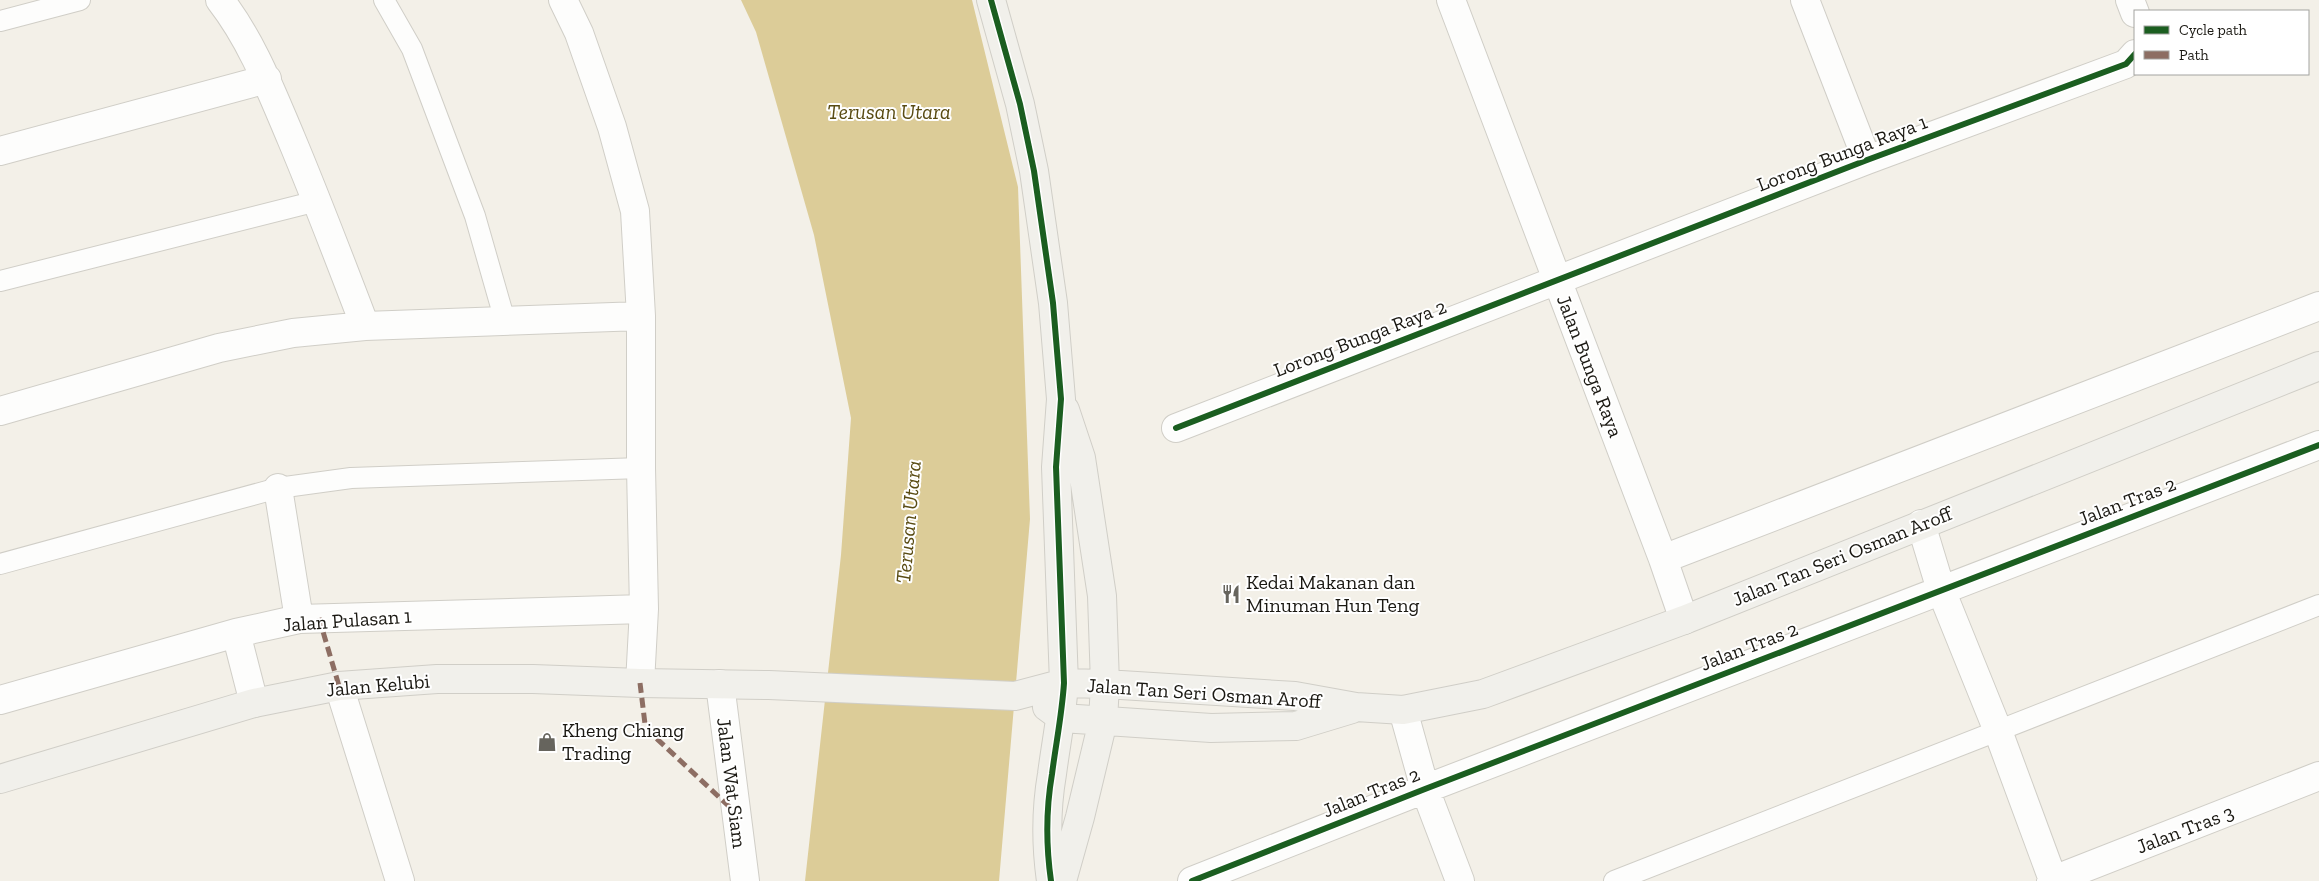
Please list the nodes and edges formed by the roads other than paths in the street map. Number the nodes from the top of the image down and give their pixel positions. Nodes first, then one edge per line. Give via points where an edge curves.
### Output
1 (80, 0) edge
2 (220, 0) edge
3 (384, 0) edge
4 (564, 0) edge
5 (991, 0) edge
6 (1451, 0) edge
7 (1805, 0) edge
8 (0, 21) edge
9 (2134, 55) edge
10 (266, 80) junction
11 (0, 151) edge
12 (1867, 160) junction
13 (317, 200) junction
14 (1557, 279) junction
15 (0, 281) edge
16 (2319, 306) edge
17 (641, 316) junction
18 (505, 321) junction
19 (365, 326) junction
20 (2319, 366) edge
21 (1061, 399) junction
22 (0, 411) edge
23 (1176, 428) dead end
24 (2319, 445) edge
25 (641, 468) junction
26 (278, 488) junction
27 (1921, 524) junction
28 (1664, 559) junction
29 (0, 564) edge
30 (1941, 590) junction
31 (2319, 605) edge
32 (644, 609) junction
33 (299, 619) junction
34 (1684, 620) junction
35 (236, 633) junction
36 (640, 683) junction
37 (1064, 683) junction
38 (720, 684) junction
39 (1105, 684) junction
40 (339, 686) junction
41 (1019, 696) junction
42 (0, 700) edge
43 (254, 703) junction
44 (1356, 707) junction
45 (1404, 710) junction
46 (1062, 718) junction
47 (1103, 721) junction
48 (1998, 731) junction
49 (2319, 776) edge
50 (0, 779) edge
51 (1425, 788) junction
52 (400, 881) edge
53 (745, 881) edge
54 (1050, 881) edge
55 (1062, 881) edge
56 (1192, 881) edge
57 (1460, 881) edge
58 (1614, 881) edge
59 (2052, 881) edge

1 - 8 lane
2 - 10 street via 234,18
3 - 18 lane via 412,48 476,216
4 - 17 street via 612,127 635,211
5 - 21 main road via 1020,104 1034,170 1053,303
6 - 14 street, Jalan Bunga Raya
7 - 12 street
9 - 12 street, Lorong Bunga Raya 1 via 2126,64
10 - 11 street
10 - 13 street
12 - 14 street, Lorong Bunga Raya 1
13 - 15 lane
13 - 19 street
14 - 23 street, Lorong Bunga Raya 2
14 - 28 street, Jalan Bunga Raya
16 - 28 street
17 - 18 street
17 - 25 street
18 - 19 street
19 - 22 street via 293,333 219,348
20 - 27 main road, Jalan Tan Seri Osman Aroff
21 - 37 main road via 1056,467
21 - 39 main road via 1081,458 1102,596
24 - 30 street, Jalan Tras 2
25 - 26 lane via 351,478
25 - 32 street
26 - 29 lane
26 - 33 street
27 - 30 street
27 - 34 main road, Jalan Tan Seri Osman Aroff
28 - 34 street, Jalan Bunga Raya
30 - 48 street
30 - 51 street, Jalan Tras 2
31 - 48 lane
32 - 33 street, Jalan Pulasan 1
32 - 36 street
33 - 35 street, Jalan Pulasan 1
34 - 45 main road, Jalan Tan Seri Osman Aroff via 1483,694
35 - 42 street, Jalan Pulasan 1
35 - 43 street
36 - 38 main road, Jalan Kelubi
36 - 40 main road, Jalan Kelubi via 533,678 437,679
37 - 39 main road, Jalan Tan Seri Osman Aroff
37 - 41 main road, Jalan Tan Seri Osman Aroff
37 - 46 main road
38 - 41 main road, Jalan Kelubi
38 - 53 street, Jalan Wat Siam
39 - 44 main road, Jalan Tan Seri Osman Aroff via 1295,696
39 - 47 main road
40 - 43 main road, Jalan Kelubi
40 - 52 street
41 - 46 main road, Jalan Tan Seri Osman Aroff via 1045,706
43 - 50 main road, Jalan Kelubi
44 - 45 main road, Jalan Tan Seri Osman Aroff
44 - 47 main road, Jalan Tan Seri Osman Aroff via 1296,726 1210,728
45 - 51 street
46 - 47 main road, Jalan Tan Seri Osman Aroff
46 - 54 main road via 1051,775 1048,819
47 - 55 main road
48 - 58 lane
48 - 59 street
49 - 59 street, Jalan Tras 3
51 - 56 street, Jalan Tras 2
51 - 57 street

